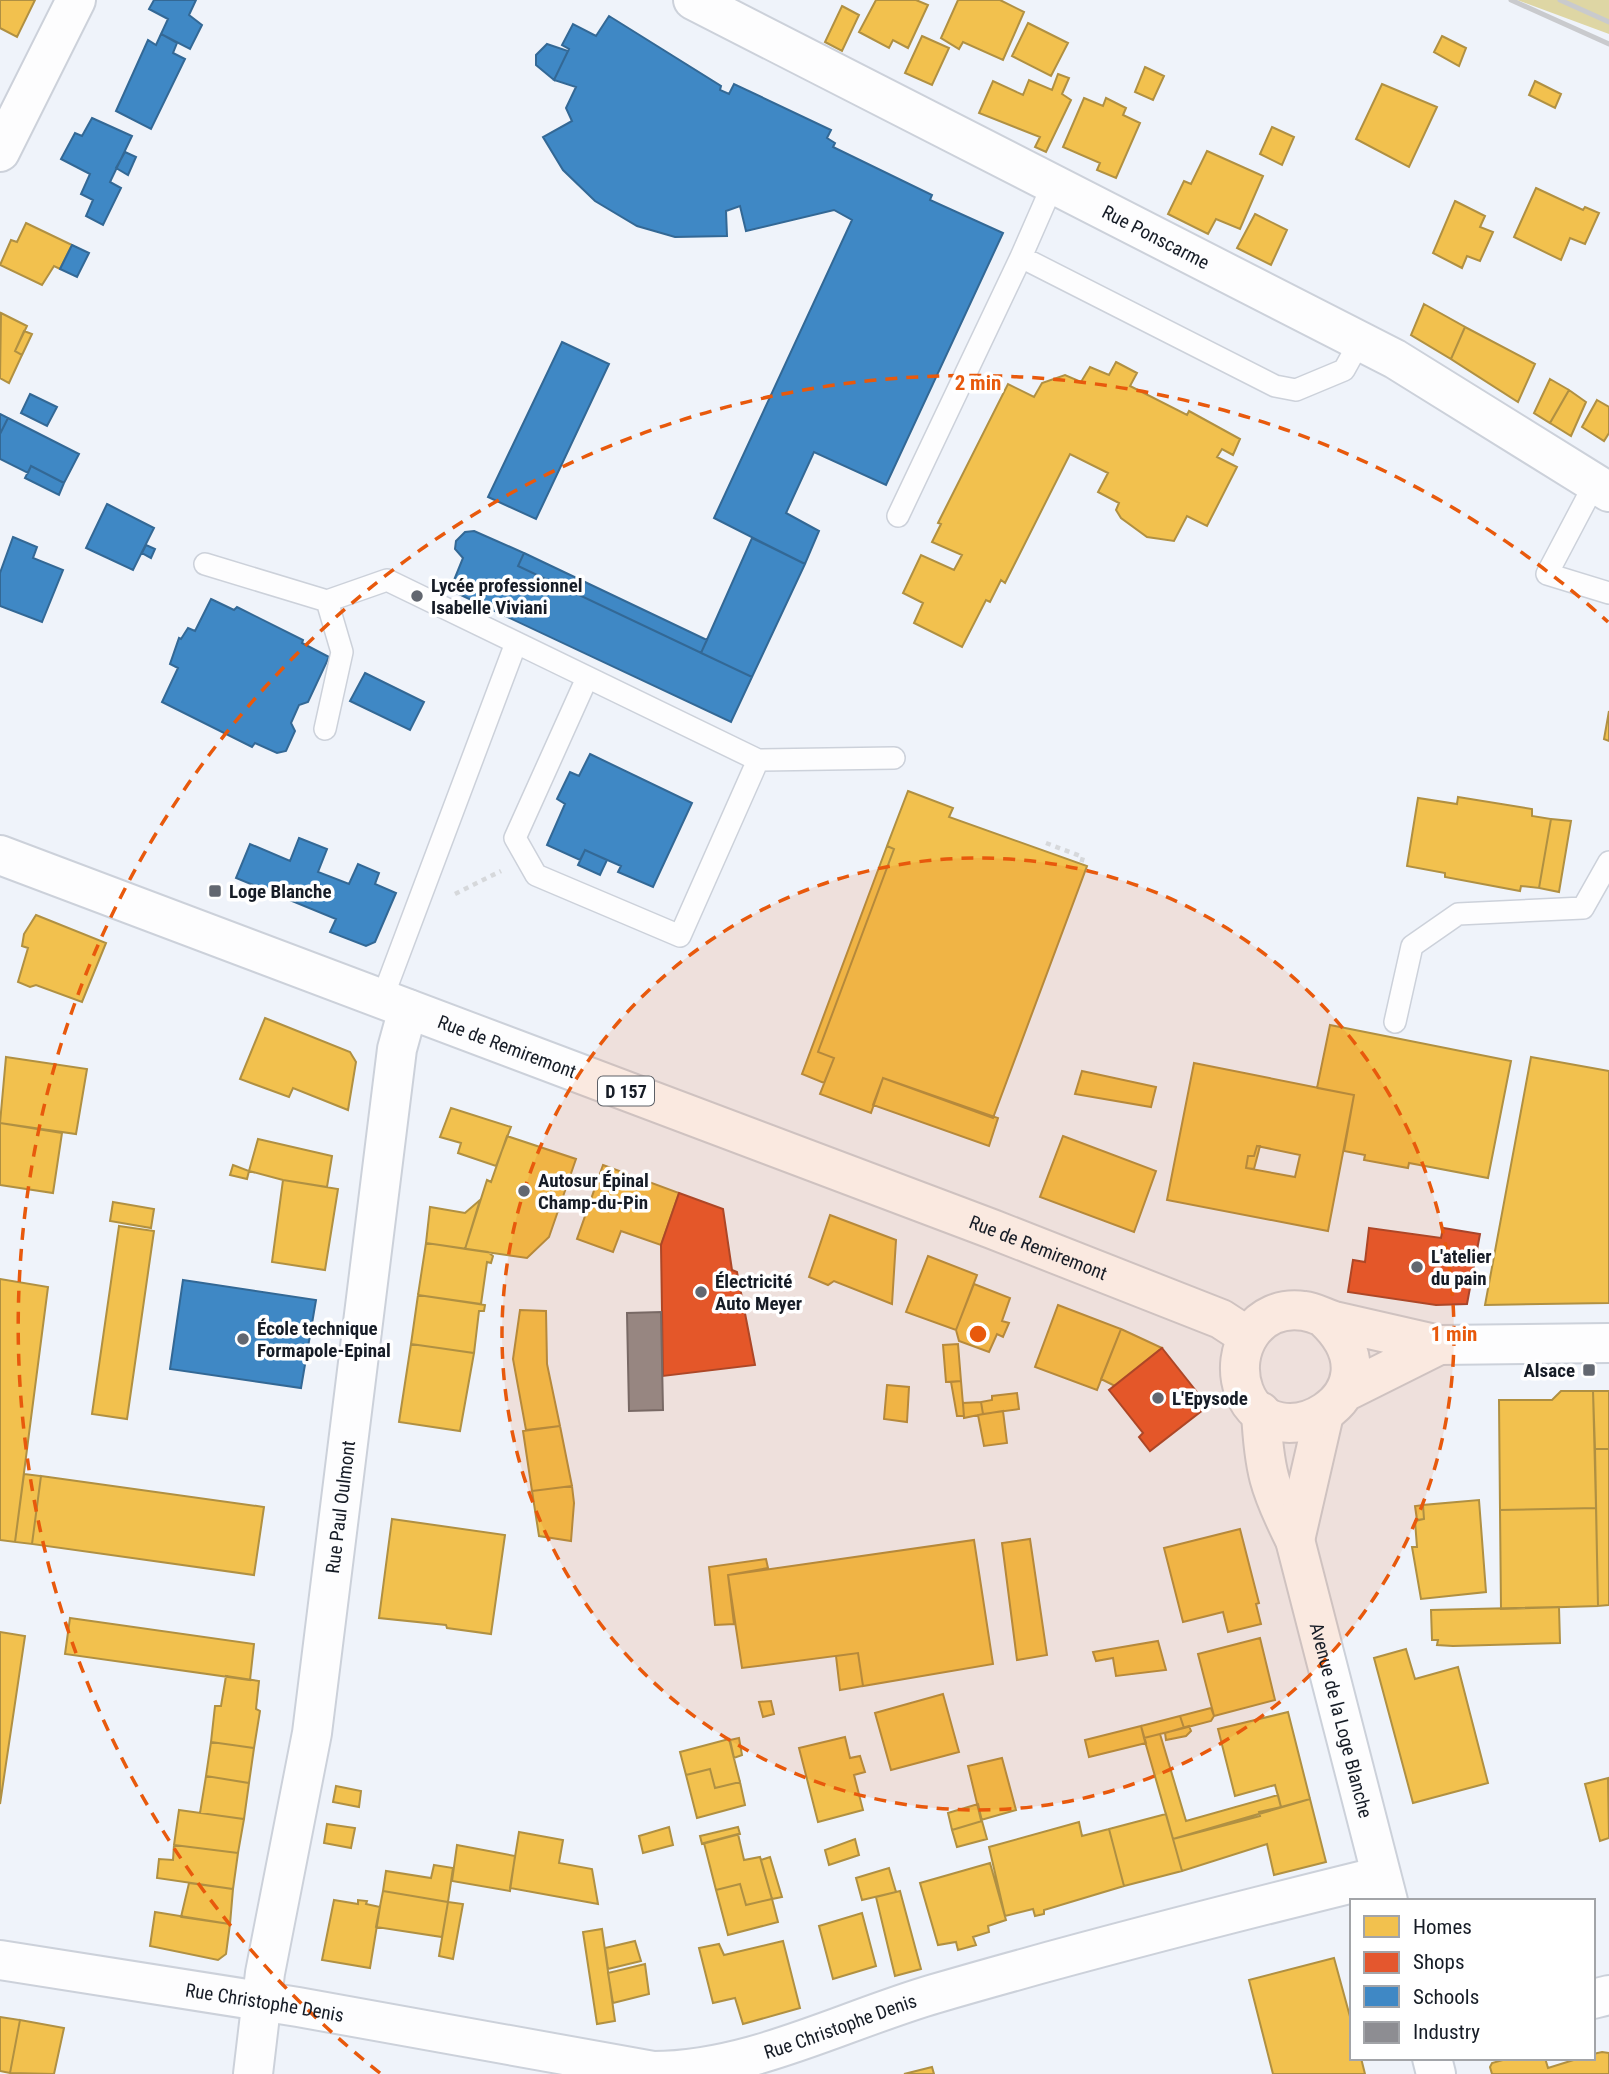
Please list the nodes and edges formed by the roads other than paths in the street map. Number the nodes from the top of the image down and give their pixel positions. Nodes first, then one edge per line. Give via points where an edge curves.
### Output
1 (76, 0) edge
2 (693, 0) edge
3 (0, 152) edge
4 (1053, 184) junction
5 (1021, 257) junction
6 (1360, 341) junction
7 (1602, 487) edge
8 (898, 516) dead end
9 (205, 565) dead end
10 (1609, 593) edge
11 (327, 601) junction
12 (516, 643) junction
13 (587, 678) junction
14 (325, 729) dead end
15 (894, 758) dead end
16 (758, 760) junction
17 (0, 855) edge
18 (1609, 862) edge
19 (395, 1004) junction
20 (1395, 1022) dead end
21 (1325, 1319) junction
22 (1247, 1336) junction
23 (1609, 1343) edge
24 (1439, 1345) junction
25 (1334, 1403) junction
26 (1261, 1412) junction
27 (1295, 1540) junction
28 (1384, 1888) edge
29 (0, 1960) edge
30 (263, 2003) junction
31 (253, 2074) edge

1 - 3 street
2 - 4 street, Rue Ponscarme
4 - 5 lane
4 - 6 street, Rue Ponscarme
5 - 6 lane via 1275,387 1296,390 1344,370
5 - 8 lane
6 - 7 street, Rue Ponscarme
7 - 10 lane via 1547,574
9 - 11 lane
11 - 12 lane via 387,580
11 - 14 lane via 342,652
12 - 13 lane
12 - 19 lane via 416,908
13 - 16 lane
13 - 16 lane via 515,838 536,875 680,936
15 - 16 lane
17 - 19 street, Rue de Remiremont / D 157
18 - 20 lane via 1583,908 1458,914 1412,946
19 - 22 street, Rue de Remiremont / D 157 via 992,1229 1221,1319
19 - 30 street, Rue Paul Oulmont via 397,1049 312,1733
21 - 22 street via 1304,1311 1283,1311 1262,1320
21 - 24 street
21 - 25 street via 1341,1334 1350,1354 1351,1373
22 - 26 street via 1239,1356 1239,1377 1246,1396
23 - 24 street
24 - 25 street
25 - 26 street via 1298,1423 1279,1422
25 - 27 street, Avenue de la Loge Blanche
26 - 27 street, Avenue de la Loge Blanche via 1263,1457 1271,1491
27 - 28 street, Avenue de la Loge Blanche
28 - 30 street, Rue Christophe Denis via 932,1995 774,2049 687,2071 653,2071
29 - 30 street, Rue Christophe Denis
30 - 31 street, Rue Paul Oulmont

